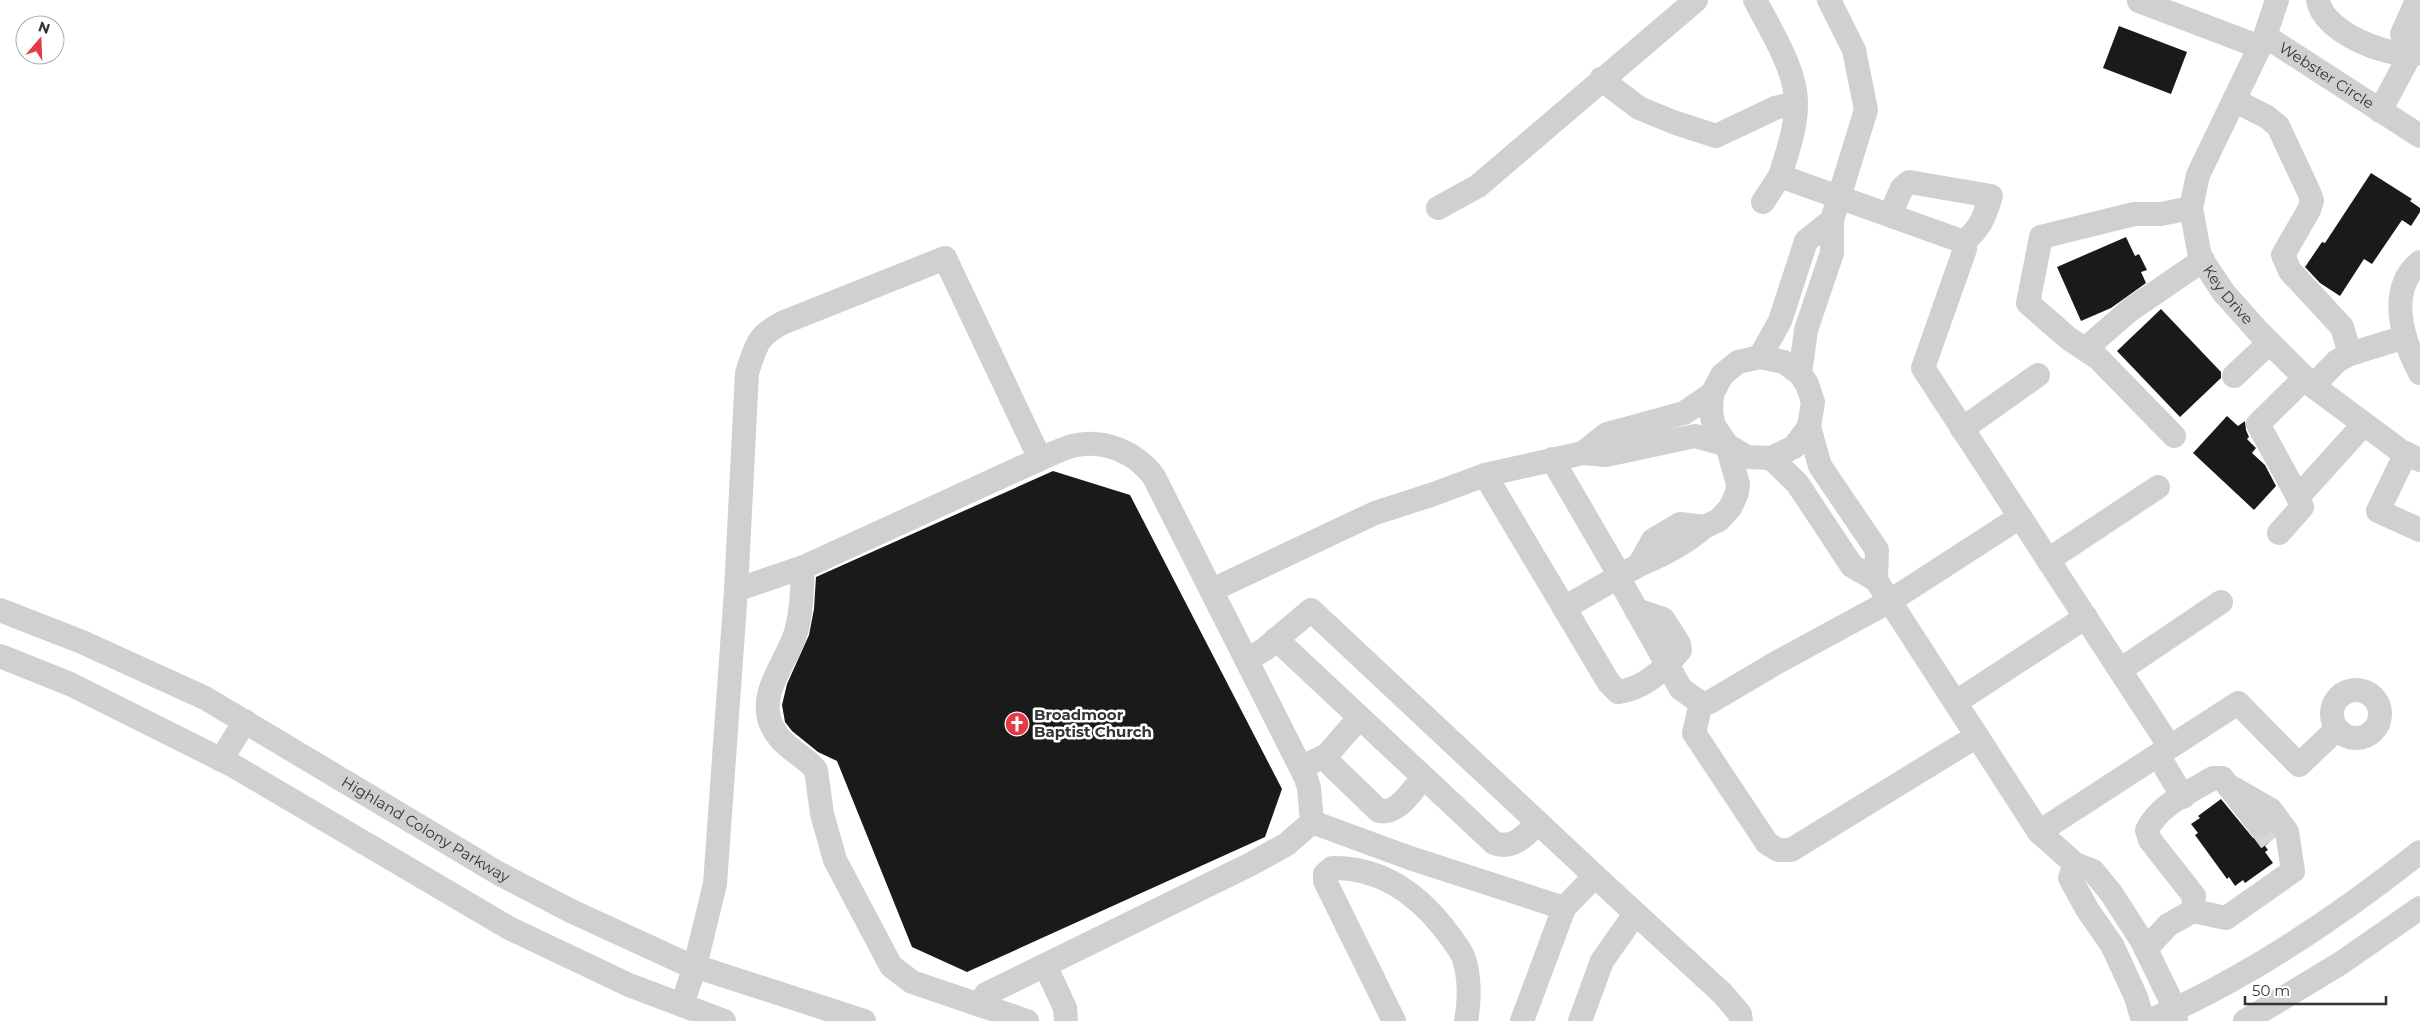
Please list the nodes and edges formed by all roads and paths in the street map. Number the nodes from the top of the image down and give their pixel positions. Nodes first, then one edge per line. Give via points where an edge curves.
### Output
1 (1696, 0) edge
2 (1755, 0) edge
3 (1829, 0) edge
4 (2277, 0) edge
5 (2318, 0) edge
6 (2139, 1) dead end
7 (2417, 17) edge
8 (2262, 41) junction
9 (2417, 52) edge
10 (1601, 80) junction
11 (2234, 100) junction
12 (1796, 103) junction
13 (2380, 112) junction
14 (2420, 136) edge
15 (1780, 176) junction
16 (1839, 198) junction
17 (1763, 202) dead end
18 (1438, 208) dead end
19 (2191, 208) junction
20 (1890, 215) junction
21 (1832, 220) junction
22 (1964, 242) junction
23 (2203, 260) junction
24 (2420, 262) edge
25 (2405, 337) junction
26 (2269, 343) junction
27 (2085, 348) junction
28 (2350, 354) junction
29 (1760, 357) junction
30 (2420, 373) edge
31 (1800, 374) junction
32 (2038, 375) dead end
33 (2234, 376) dead end
34 (2309, 382) junction
35 (1712, 394) junction
36 (2364, 424) junction
37 (1809, 427) junction
38 (1962, 429) junction
39 (2174, 436) dead end
40 (1727, 445) junction
41 (1583, 454) junction
42 (2413, 457) edge
43 (1771, 458) junction
44 (1552, 459) junction
45 (1040, 460) junction
46 (1484, 475) junction
47 (2158, 487) dead end
48 (2298, 497) junction
49 (2020, 517) junction
50 (2420, 530) edge
51 (2279, 533) dead end
52 (2048, 560) junction
53 (803, 567) junction
54 (1626, 573) junction
55 (1876, 580) junction
56 (736, 590) junction
57 (1212, 590) junction
58 (1890, 601) junction
59 (2221, 602) dead end
60 (1564, 608) junction
61 (0, 610) edge
62 (2086, 617) junction
63 (1276, 639) junction
64 (0, 656) edge
65 (1247, 660) junction
66 (1668, 666) junction
67 (2120, 670) junction
68 (1956, 702) junction
69 (1701, 703) junction
70 (1359, 718) junction
71 (244, 721) junction
72 (2337, 729) dead end
73 (1977, 736) junction
74 (2164, 751) junction
75 (1323, 757) junction
76 (221, 760) junction
77 (1300, 767) junction
78 (1423, 778) junction
79 (2229, 786) junction
80 (2183, 796) junction
81 (1312, 822) junction
82 (1538, 823) junction
83 (2040, 832) junction
84 (2420, 852) edge
85 (2075, 864) junction
86 (2294, 870) junction
87 (1594, 876) junction
88 (1564, 908) junction
89 (2420, 908) edge
90 (2193, 912) junction
91 (1635, 914) junction
92 (2146, 949) junction
93 (1045, 965) junction
94 (695, 966) junction
95 (682, 1005) junction
96 (980, 1005) junction
97 (2175, 1015) edge
98 (724, 1021) edge
99 (864, 1021) edge
100 (1027, 1021) edge
101 (1066, 1021) edge
102 (1394, 1021) edge
103 (1466, 1021) edge
104 (1522, 1021) edge
105 (1580, 1021) edge
106 (1741, 1021) edge
107 (2143, 1021) edge
108 (2149, 1021) edge
109 (2245, 1021) edge

1 - 10 street
2 - 12 street via 1792,78
3 - 16 street via 1854,50 1866,110
4 - 8 street, Webster Circle
5 - 9 street via 2324,17 2354,38 2387,51
6 - 8 street
7 - 9 street via 2402,34
8 - 11 street, Key Drive
8 - 13 street, Webster Circle
9 - 13 street
10 - 12 street via 1639,108 1716,136 1775,108
10 - 18 street via 1478,186
11 - 19 street, Key Drive via 2198,175
11 - 28 street via 2278,126 2309,192 2312,201 2309,210 2282,255 2290,271 2342,327
12 - 15 street via 1793,132
13 - 14 street, Webster Circle
15 - 16 street
15 - 17 street
16 - 20 street
16 - 21 street
19 - 23 street, Key Drive
19 - 27 street via 2161,214 2134,214 2042,237 2028,304
20 - 22 street
20 - 22 street via 1902,188 1909,182 1991,196 1984,220
21 - 29 street via 1806,241 1780,321
21 - 31 street via 1832,254 1806,330
22 - 38 street via 1965,249 1923,368
23 - 26 street, Key Drive via 2224,293
23 - 27 street via 2130,310
24 - 25 street via 2404,284 2400,324
25 - 28 street
25 - 30 street
26 - 33 street
26 - 34 street, Key Drive
27 - 39 street
28 - 34 street
29 - 31 street via 1784,362
29 - 35 street via 1738,362 1722,375
31 - 37 street via 1812,402
32 - 38 street
34 - 36 street, Key Drive
34 - 48 street via 2258,424
35 - 40 street via 1714,426
35 - 41 street via 1684,414 1607,434
36 - 42 street, Key Drive
36 - 48 street
37 - 43 street via 1794,447
37 - 55 street via 1820,466 1877,550
38 - 49 street
40 - 41 street via 1695,436 1606,455
40 - 43 street via 1747,456
40 - 54 street via 1738,484 1730,508 1719,520 1704,526 1692,538
41 - 44 street
42 - 50 street via 2378,511
43 - 55 street via 1796,483 1852,566
44 - 46 street
44 - 54 street
45 - 53 street
45 - 56 street via 945,258 782,323 765,332 756,344 747,373
45 - 57 street via 1070,446 1095,443 1118,449 1146,465 1164,493
46 - 57 street via 1375,513
46 - 60 street
47 - 52 street
48 - 51 street via 2302,507
49 - 52 street
49 - 58 street
52 - 62 street
53 - 56 street
53 - 96 street via 796,629 769,696 768,717 772,728 784,745 816,770 822,814 835,860 891,966 912,982
54 - 60 street
54 - 66 street via 1636,610 1663,619 1679,644 1680,650
55 - 58 street
56 - 94 street via 715,884
57 - 65 street
58 - 68 street
58 - 69 street via 1710,702
59 - 67 street
60 - 66 street via 1609,683 1618,692 1632,690
61 - 71 street, Highland Colony Parkway via 82,642 205,698
62 - 67 street
62 - 68 street
63 - 65 street
63 - 70 street
63 - 82 street via 1311,610
64 - 76 street via 70,684
65 - 77 street
66 - 69 street via 1681,689
67 - 74 street
68 - 73 street
69 - 73 street via 1694,732 1767,843 1778,850 1791,850
70 - 75 street
70 - 78 street
71 - 76 street
71 - 94 street, Highland Colony Parkway via 498,873 571,911
72 - 74 street via 2299,765 2238,703
73 - 83 street
74 - 80 street
74 - 83 street
75 - 77 street
75 - 78 street via 1379,811 1386,812 1397,806
76 - 95 street via 509,928 628,985
77 - 81 street via 1309,788
78 - 82 street via 1500,846 1515,843
79 - 80 street via 2222,778 2213,778
79 - 86 street
79 - 86 street via 2270,810 2287,832
80 - 90 street via 2161,810 2147,830 2150,840 2194,896
81 - 88 street
81 - 93 street via 1287,844 1251,864
82 - 87 street
83 - 85 street
84 - 97 street via 2303,937
85 - 92 street via 2093,871 2128,917
85 - 107 street via 2070,878 2112,945 2136,996
86 - 90 street via 2226,918
87 - 88 street
87 - 91 street
88 - 104 street
89 - 109 street via 2341,963
90 - 92 street via 2168,925
91 - 105 street via 1602,961
91 - 106 street via 1723,994 1740,1014
92 - 97 street
93 - 96 street via 986,994
93 - 101 street via 1065,1008
94 - 95 street
94 - 99 street, Highland Colony Parkway
95 - 98 street
96 - 100 street
97 - 108 street
102 - 103 street via 1325,881 1325,874 1332,868 1377,875 1412,895 1429,910 1462,956 1469,987

